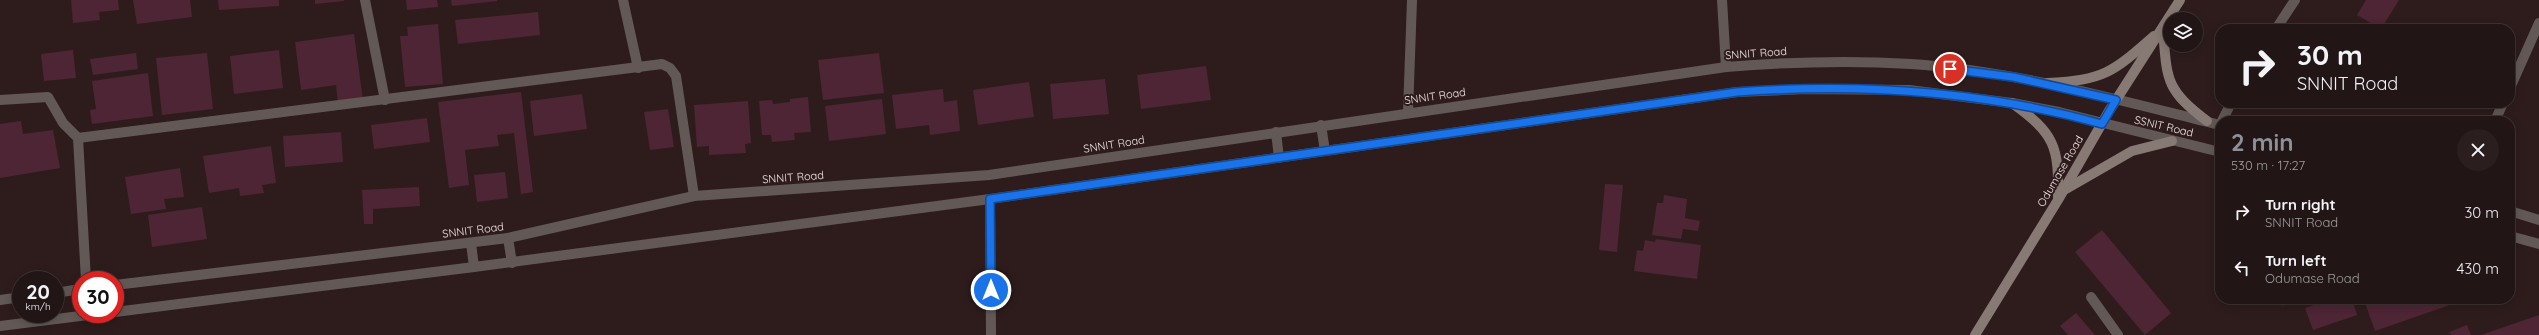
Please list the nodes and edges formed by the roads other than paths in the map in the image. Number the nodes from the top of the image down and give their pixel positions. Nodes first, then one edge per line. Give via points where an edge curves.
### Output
1 (365, 0) edge
2 (623, 0) edge
3 (1412, 0) edge
4 (1722, 0) edge
5 (2180, 0) edge
6 (2295, 0) edge
7 (2173, 12) edge
8 (2539, 23) edge
9 (2279, 24) edge
10 (2163, 29) joint
11 (2165, 52) edge
12 (1726, 67) junction
13 (638, 68) junction
14 (2515, 77) edge
15 (2047, 83) junction
16 (0, 100) edge
17 (385, 100) junction
18 (2116, 100) junction
19 (2012, 103) junction
20 (1408, 112) junction
21 (2207, 121) junction
22 (2215, 123) edge
23 (2102, 124) junction
24 (1321, 125) junction
25 (1276, 132) junction
26 (78, 138) junction
27 (2172, 141) junction
28 (1325, 151) junction
29 (2215, 151) edge
30 (1279, 158) junction
31 (694, 196) junction
32 (2060, 196) junction
33 (990, 199) junction
34 (2515, 213) edge
35 (2539, 220) edge
36 (2515, 237) edge
37 (508, 238) junction
38 (471, 243) junction
39 (2539, 244) edge
40 (512, 263) junction
41 (474, 268) junction
42 (85, 271) edge
43 (124, 284) edge
44 (2091, 297) dead end
45 (12, 298) edge
46 (0, 300) edge
47 (124, 311) edge
48 (72, 317) edge
49 (0, 326) edge
50 (991, 335) edge
51 (1975, 335) edge
52 (2118, 335) edge

1 - 17 street
2 - 13 street
3 - 20 street
4 - 12 street
5 - 7 main road, Odumase Road
6 - 9 street
8 - 14 street
10 - 15 main road via 2126,61 2104,75 2089,80
10 - 18 main road, Odumase Road
11 - 21 main road via 2173,89 2183,103
12 - 15 street, SNNIT Road via 1775,63 1912,64
12 - 20 street, SNNIT Road
13 - 17 street
13 - 31 street via 662,64 670,68 676,76
15 - 18 street, SNNIT Road
16 - 26 street via 48,97 63,123
17 - 26 street
18 - 21 street, SSNIT Road
18 - 23 main road, Odumase Road
19 - 23 street
19 - 28 street via 1909,90 1751,91
19 - 32 main road via 2044,128 2052,144
20 - 24 street, SNNIT Road
21 - 22 street, SSNIT Road
23 - 27 street, SSNIT Road
23 - 32 main road, Odumase Road
24 - 25 street, SNNIT Road
24 - 28 street
25 - 30 street
25 - 31 street, SNNIT Road via 989,175
26 - 42 street
27 - 29 street, SSNIT Road
27 - 32 main road via 2132,151 2096,170
28 - 30 street
30 - 33 street
31 - 37 street, SNNIT Road
32 - 51 main road, Odumase Road
33 - 40 street
33 - 50 street
34 - 35 street
36 - 39 street
37 - 38 street, SNNIT Road
37 - 40 street
38 - 41 street
38 - 43 street, SNNIT Road
40 - 41 street
41 - 47 street
44 - 52 street
45 - 46 street
48 - 49 street

